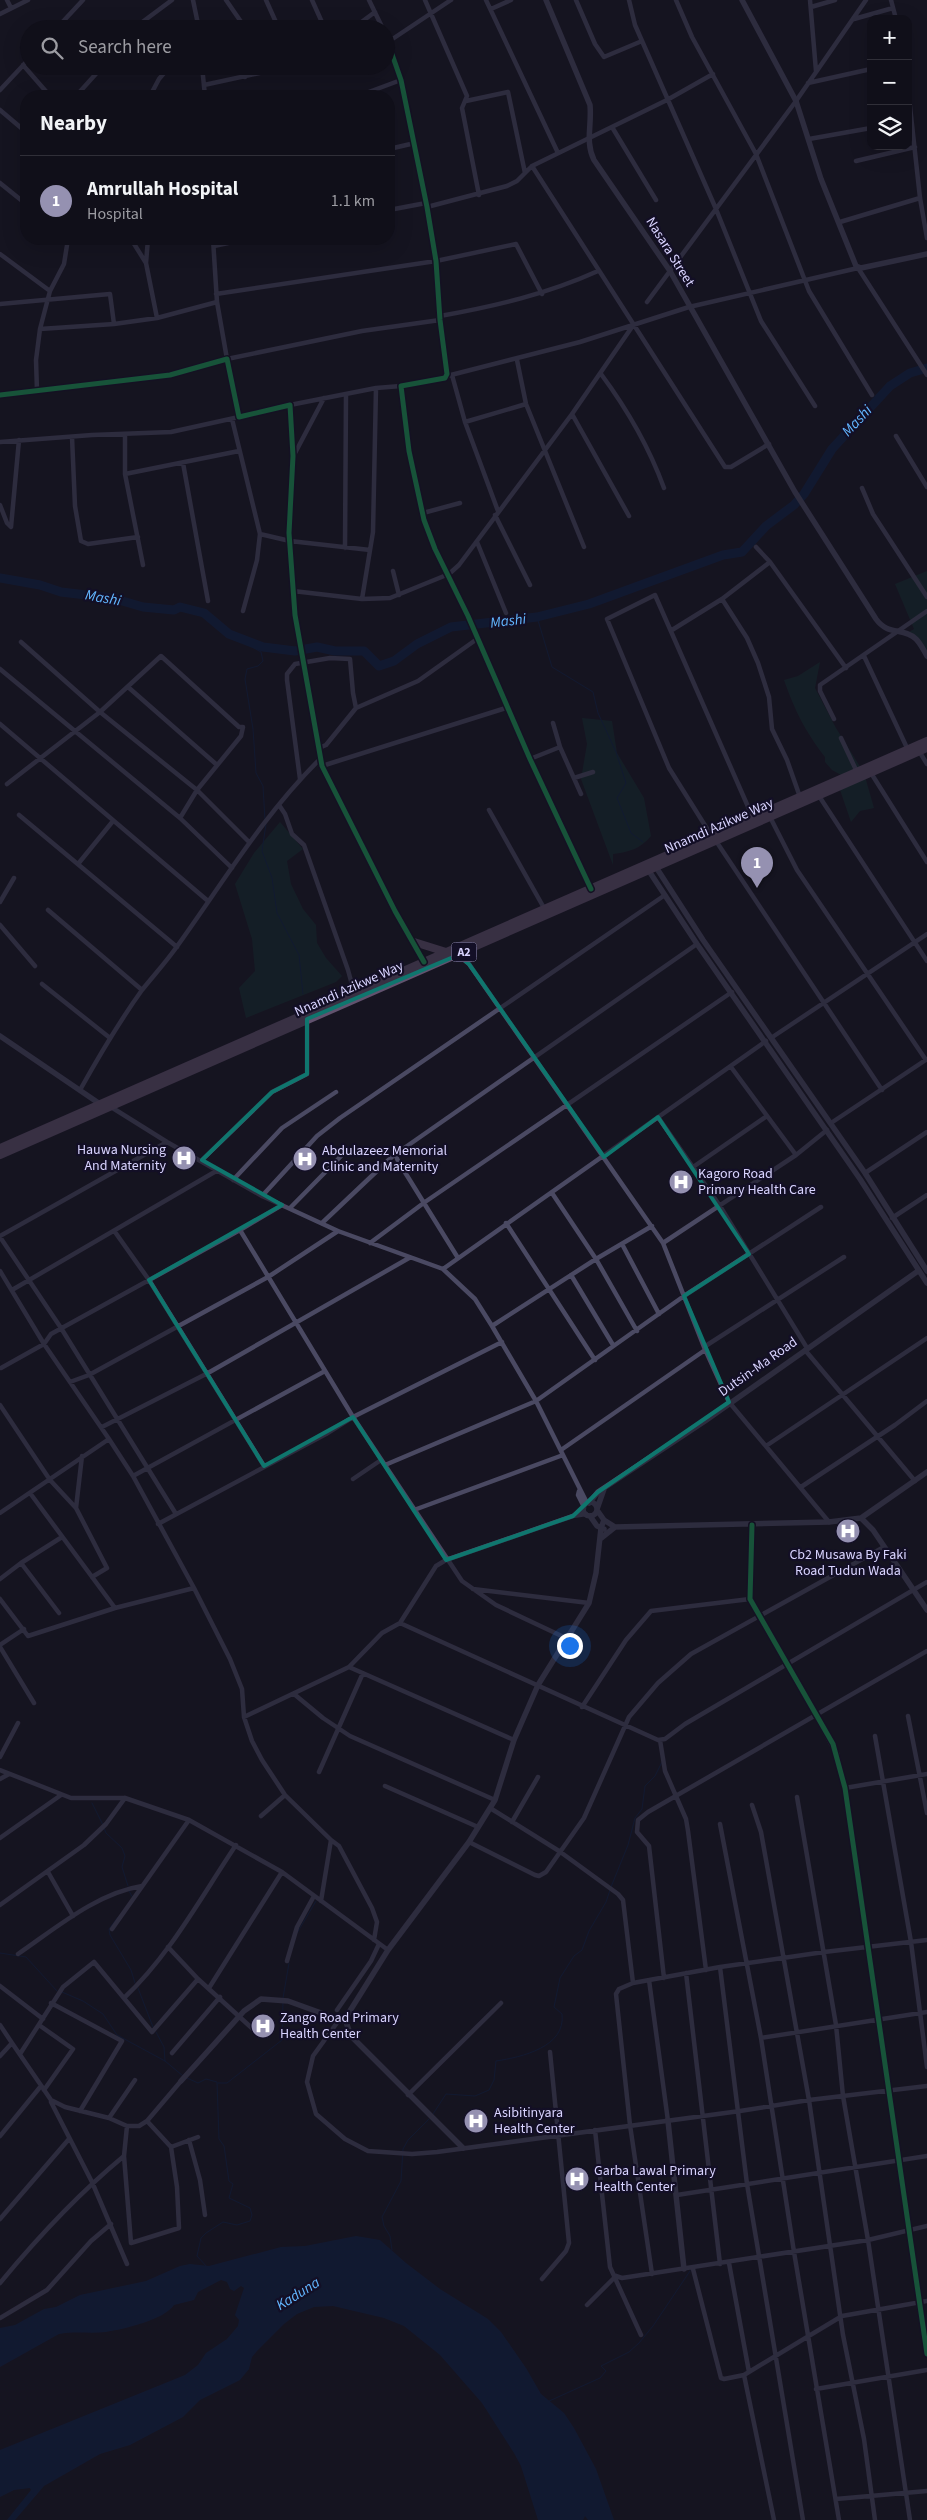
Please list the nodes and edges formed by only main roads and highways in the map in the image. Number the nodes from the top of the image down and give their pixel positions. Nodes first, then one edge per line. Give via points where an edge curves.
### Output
1 (927, 741) edge
2 (923, 750) edge
3 (713, 838) junction
4 (651, 866) junction
5 (414, 942) road end
6 (446, 952) junction
7 (0, 1148) edge
8 (0, 1155) edge

1 - 3 highway, Nnamdi Azikwe Way / A2
2 - 3 highway, Nnamdi Azikwe Way / A2 via 770,817
3 - 4 highway, Nnamdi Azikwe Way / A2
4 - 6 highway, Nnamdi Azikwe Way / A2 via 544,908
4 - 8 highway, Nnamdi Azikwe Way / A2 via 458,955
5 - 6 highway
6 - 7 highway, Nnamdi Azikwe Way / A2

